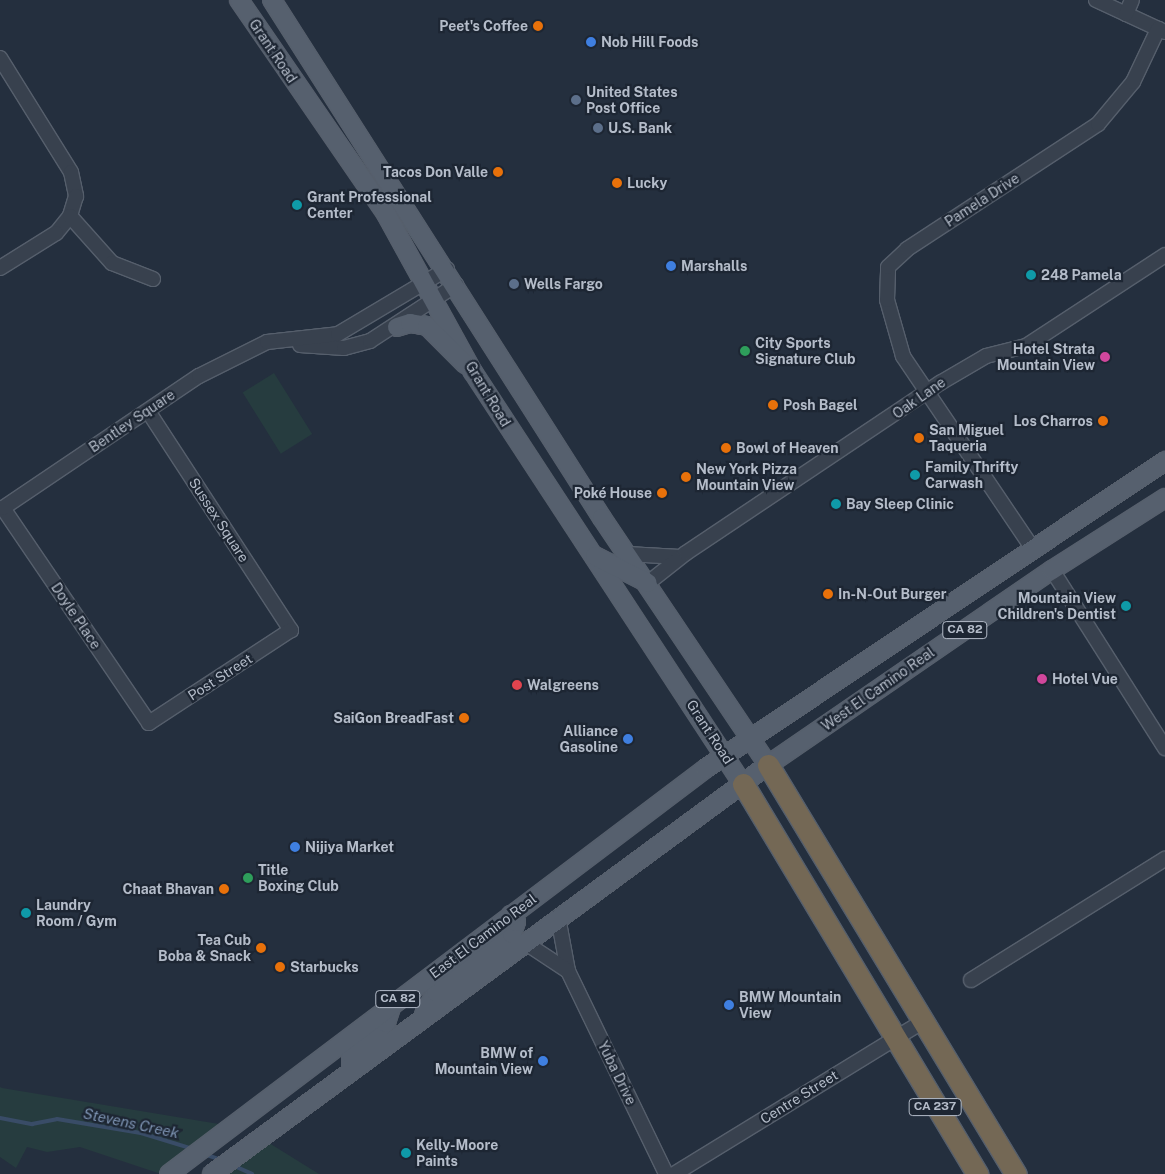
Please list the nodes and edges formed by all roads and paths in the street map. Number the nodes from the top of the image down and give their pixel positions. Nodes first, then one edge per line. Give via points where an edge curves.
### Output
1 (239, 0) edge
2 (272, 0) edge
3 (1096, 0) edge
4 (1132, 0) edge
5 (1126, 14) junction
6 (1162, 31) edge
7 (0, 58) edge
8 (70, 216) junction
9 (1165, 255) edge
10 (0, 268) edge
11 (447, 270) junction
12 (153, 279) dead end
13 (426, 282) junction
14 (456, 285) junction
15 (435, 298) junction
16 (397, 326) junction
17 (267, 342) junction
18 (473, 372) junction
19 (925, 395) junction
20 (148, 411) junction
21 (1165, 461) edge
22 (1165, 498) edge
23 (3, 508) joint
24 (587, 550) junction
25 (1033, 550) junction
26 (627, 554) junction
27 (680, 557) junction
28 (1052, 570) junction
29 (622, 574) junction
30 (648, 583) junction
31 (616, 593) junction
32 (290, 630) joint
33 (149, 723) joint
34 (751, 737) junction
35 (1165, 748) edge
36 (726, 755) junction
37 (768, 765) junction
38 (743, 784) junction
39 (1165, 860) edge
40 (511, 915) junction
41 (558, 917) junction
42 (524, 942) junction
43 (568, 970) junction
44 (972, 980) dead end
45 (393, 1002) junction
46 (422, 1019) junction
47 (924, 1020) junction
48 (893, 1040) junction
49 (351, 1071) junction
50 (171, 1173) edge
51 (212, 1174) edge
52 (666, 1174) edge
53 (674, 1174) edge
54 (977, 1174) edge
55 (1016, 1174) edge

1 - 13 main road, Grant Road via 386,214
2 - 11 main road, Grant Road
3 - 5 street
4 - 5 street
5 - 6 street
6 - 19 street, Pamela Drive via 1129,89 1098,124 907,249 888,267 887,300 898,343
7 - 8 street via 71,172 76,196
8 - 10 street via 56,233
8 - 12 street via 112,263
9 - 19 street, Oak Lane via 1026,346 986,356
11 - 13 street, Bentley Square
11 - 14 main road, Grant Road
13 - 15 main road, Grant Road
13 - 17 street, Bentley Square via 338,334
14 - 15 street
14 - 26 main road, Grant Road
15 - 16 street
15 - 18 main road, Grant Road
16 - 17 street via 344,348
16 - 18 main road via 410,323 427,326
17 - 20 street, Bentley Square via 199,376
18 - 24 main road, Grant Road
19 - 25 street, Pamela Drive
19 - 27 street, Oak Lane
20 - 23 street, Bentley Square
20 - 32 street, Sussex Square
21 - 25 main road, West El Camino Real / CA 82
22 - 28 main road, West El Camino Real / CA 82
23 - 33 street, Doyle Place
24 - 29 main road
24 - 31 main road, Grant Road
25 - 34 main road, West El Camino Real / CA 82
26 - 27 street
26 - 29 main road
26 - 30 main road, Grant Road
27 - 30 street, Oak Lane
28 - 35 street
28 - 37 main road, West El Camino Real / CA 82
29 - 30 main road
29 - 31 main road
30 - 34 main road, Grant Road
31 - 36 main road, Grant Road
32 - 33 street, Post Street
34 - 36 main road, East El Camino Real / CA 82
34 - 37 main road, Grant Road
36 - 38 main road, Grant Road / CA 237
36 - 40 main road, East El Camino Real / CA 82
37 - 38 main road, West El Camino Real / CA 82
37 - 47 highway
38 - 41 main road, CA 82
38 - 48 highway, CA 237
39 - 44 street
40 - 45 main road, East El Camino Real / CA 82
40 - 46 main road via 516,922 512,934 436,992
41 - 42 main road, CA 82
41 - 43 street, Yuba Drive
42 - 43 street
42 - 46 main road, CA 82
43 - 52 street, Yuba Drive
45 - 49 main road via 386,1023 351,1054
45 - 50 main road, East El Camino Real / CA 82
46 - 49 main road, CA 82
47 - 48 street, Centre Street
47 - 55 highway, CA 237
48 - 53 street, Centre Street
48 - 54 highway, CA 237
49 - 51 main road, CA 82

